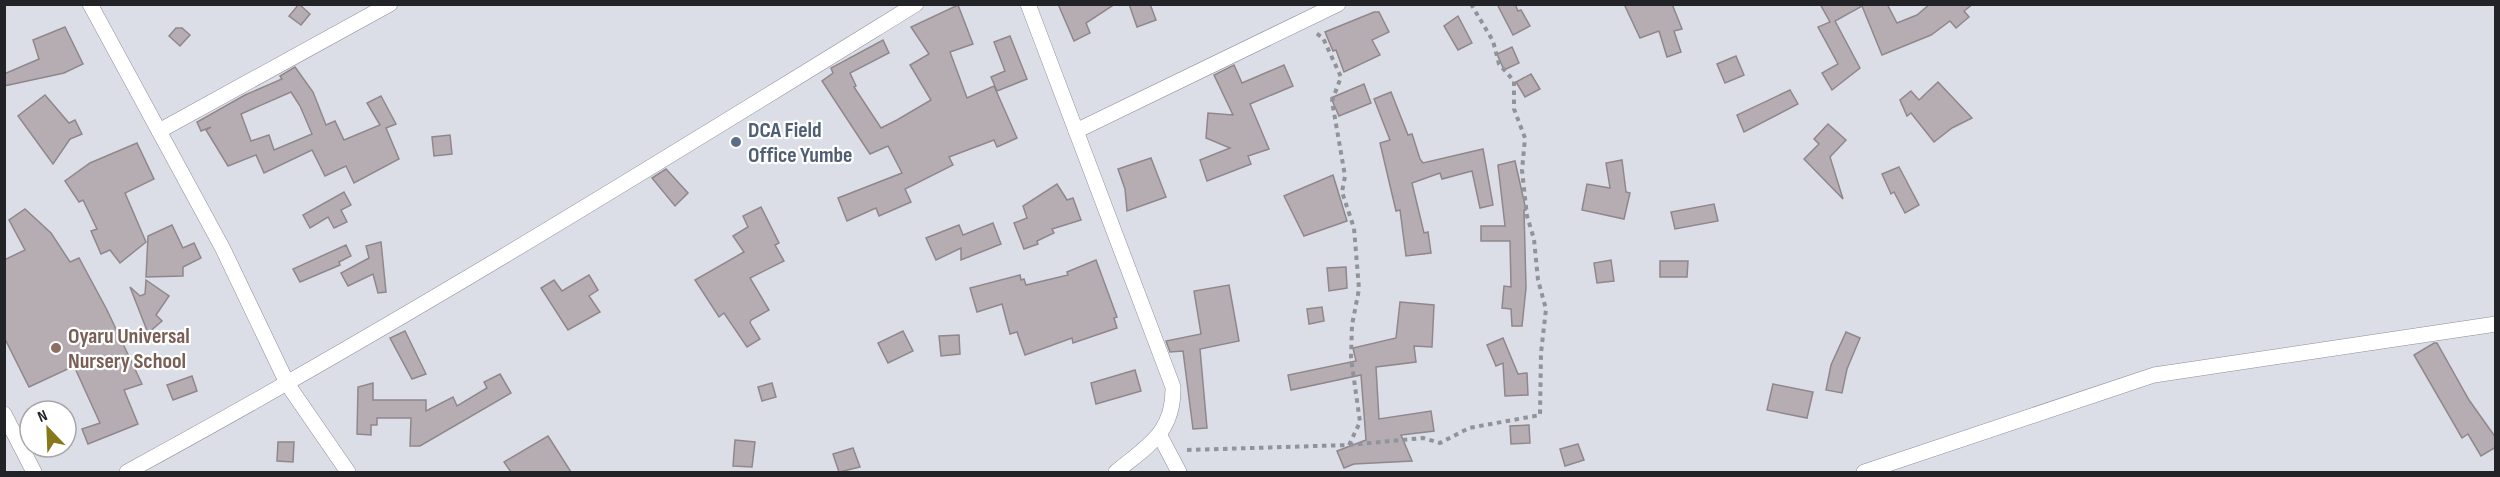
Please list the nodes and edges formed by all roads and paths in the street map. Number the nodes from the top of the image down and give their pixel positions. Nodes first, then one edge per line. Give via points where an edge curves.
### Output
1 (90, 4) edge
2 (390, 4) edge
3 (916, 4) edge
4 (1028, 4) edge
5 (1338, 4) edge
6 (1472, 4) edge
7 (1302, 23) junction
8 (1076, 130) junction
9 (159, 131) junction
10 (2496, 324) edge
11 (288, 385) junction
12 (4, 414) edge
13 (1160, 436) junction
14 (1350, 445) junction
15 (34, 472) edge
16 (127, 472) edge
17 (348, 472) edge
18 (1116, 472) edge
19 (1179, 472) edge
20 (1864, 472) edge

1 - 9 street
2 - 9 street
3 - 11 street
4 - 8 street
5 - 7 street
6 - 14 path via 1493,40 1499,64 1514,81 1514,109 1525,138 1522,170 1527,216 1546,309 1540,415 1469,428 1440,442 1423,438
7 - 8 street
7 - 14 path via 1323,38 1341,77 1332,101 1345,176 1341,192 1354,228 1359,289 1352,325 1352,358 1360,422
8 - 13 street via 1173,387 1173,409
9 - 11 street via 223,249
10 - 20 street via 2154,375
11 - 16 street
11 - 17 street
12 - 15 street
13 - 14 path via 1191,452
13 - 18 street
13 - 19 street

